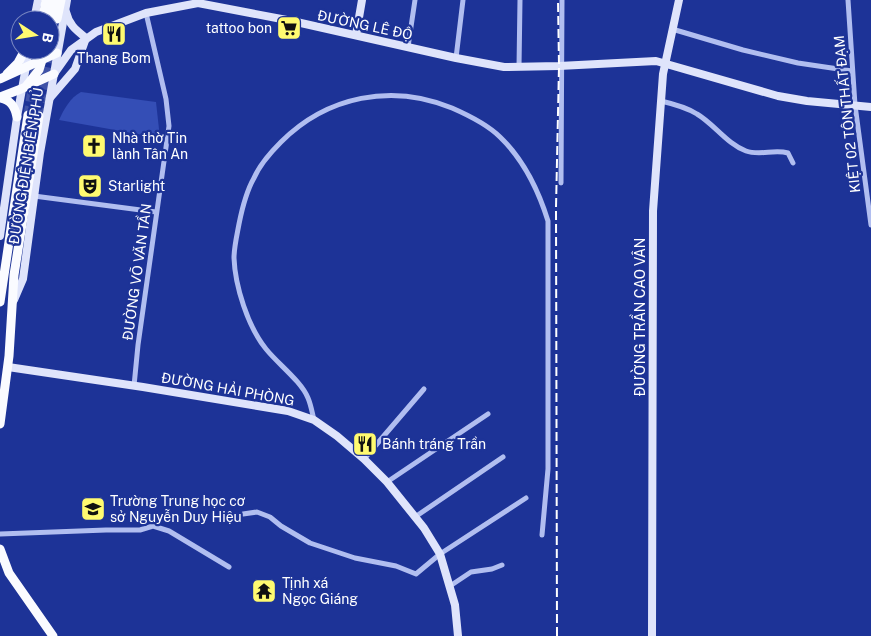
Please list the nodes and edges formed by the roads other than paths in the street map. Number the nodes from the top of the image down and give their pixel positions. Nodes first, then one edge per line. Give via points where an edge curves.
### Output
1 (362, 0) edge
2 (415, 0) edge
3 (463, 0) edge
4 (520, 0) edge
5 (562, 0) edge
6 (679, 0) edge
7 (848, 0) edge
8 (64, 1) edge
9 (55, 10) tunnel mouth
10 (146, 13) junction
11 (672, 29) junction
12 (356, 35) junction
13 (60, 36) edge
14 (86, 38) junction
15 (408, 47) junction
16 (71, 50) junction
17 (60, 53) edge
18 (456, 58) junction
19 (20, 60) edge
20 (27, 60) edge
21 (43, 60) joint
22 (57, 60) edge
23 (665, 63) junction
24 (562, 66) junction
25 (518, 67) junction
26 (25, 69) junction
27 (852, 70) junction
28 (54, 74) junction
29 (0, 79) edge
30 (21, 89) junction
31 (0, 97) edge
32 (50, 98) junction
33 (661, 102) junction
34 (855, 105) junction
35 (871, 106) edge
36 (28, 115) tunnel mouth
37 (39, 116) tunnel mouth
38 (17, 117) junction
39 (793, 163) dead end
40 (561, 183) dead end
41 (871, 183) edge
42 (865, 184) junction
43 (34, 196) junction
44 (156, 212) junction
45 (871, 225) edge
46 (0, 236) edge
47 (0, 302) edge
48 (13, 302) junction
49 (8, 367) junction
50 (134, 386) junction
51 (424, 389) dead end
52 (488, 414) dead end
53 (314, 420) junction
54 (0, 424) edge
55 (503, 457) dead end
56 (364, 459) junction
57 (387, 482) junction
58 (526, 498) dead end
59 (243, 514) dead end
60 (414, 517) junction
61 (0, 534) edge
62 (542, 535) dead end
63 (0, 550) edge
64 (440, 554) junction
65 (502, 565) dead end
66 (0, 566) edge
67 (229, 567) dead end
68 (9, 573) junction
69 (450, 586) junction
70 (54, 636) edge
71 (458, 636) edge
72 (652, 636) edge

1 - 12 street
2 - 15 street
3 - 18 street
4 - 25 street
5 - 24 street
6 - 11 street, ĐƯỜNG TRẦN CAO VÂN
7 - 27 street, KIỆT 02 TÔN THẤT ĐẠM
8 - 9 main road
8 - 13 street, ĐƯỜNG ĐIỆN BIÊN PHỦ
8 - 14 street via 68,20
10 - 12 street, ĐƯỜNG LÊ ĐỘ via 198,3 209,4
10 - 14 street, ĐƯỜNG LÊ ĐỘ via 106,26
10 - 44 street, ĐƯỜNG VÕ VĂN TẦN via 169,126
11 - 23 street, ĐƯỜNG TRẦN CAO VÂN
11 - 27 street via 798,63
12 - 15 street, ĐƯỜNG LÊ ĐỘ
14 - 16 street, ĐƯỜNG LÊ ĐỘ
14 - 32 street via 76,69
15 - 18 street, ĐƯỜNG LÊ ĐỘ
16 - 17 street, ĐƯỜNG LÊ ĐỘ
16 - 28 street, ĐƯỜNG LÊ ĐỘ
18 - 25 street, ĐƯỜNG LÊ ĐỘ
19 - 29 main road
20 - 26 street, ĐƯỜNG ĐIỆN BIÊN PHỦ
21 - 26 main road
21 - 30 main road via 37,74
22 - 28 street, ĐƯỜNG ĐIỆN BIÊN PHỦ
23 - 24 street, ĐƯỜNG LÊ ĐỘ via 656,60
23 - 33 street, ĐƯỜNG TRẦN CAO VÂN
23 - 34 street, ĐƯỜNG LÊ ĐỘ via 778,96
24 - 25 street, ĐƯỜNG LÊ ĐỘ
24 - 40 street
26 - 29 main road
26 - 30 street, ĐƯỜNG ĐIỆN BIÊN PHỦ
27 - 34 street, KIỆT 02 TÔN THẤT ĐẠM
28 - 30 main road
28 - 32 street, ĐƯỜNG ĐIỆN BIÊN PHỦ
30 - 31 main road
30 - 38 street, ĐƯỜNG ĐIỆN BIÊN PHỦ
31 - 38 main road via 9,101
32 - 43 street, ĐƯỜNG ĐIỆN BIÊN PHỦ
33 - 39 street via 698,114 745,151 781,151 788,153
33 - 72 street, ĐƯỜNG TRẦN CAO VÂN via 653,211
34 - 35 street, ĐƯỜNG LÊ ĐỘ
34 - 42 street, KIỆT 02 TÔN THẤT ĐẠM
36 - 47 main road
37 - 48 main road via 14,275
38 - 46 street, ĐƯỜNG ĐIỆN BIÊN PHỦ
41 - 42 street
42 - 45 street, KIỆT 02 TÔN THẤT ĐẠM
43 - 44 street
43 - 48 street, ĐƯỜNG ĐIỆN BIÊN PHỦ via 22,279
44 - 50 street, ĐƯỜNG VÕ VĂN TẦN
48 - 49 main road, ĐƯỜNG ĐIỆN BIÊN PHỦ
49 - 50 street, ĐƯỜNG HẢI PHÒNG
49 - 54 main road, ĐƯỜNG ĐIỆN BIÊN PHỦ
50 - 53 street, ĐƯỜNG HẢI PHÒNG via 288,412
51 - 56 street
52 - 57 street
53 - 56 street, ĐƯỜNG HẢI PHÒNG
53 - 62 street via 305,392 259,340 240,295 234,256 239,220 254,177 274,150 301,125 319,113 351,101 384,95 411,96 440,103 468,115 499,136 519,159 530,174 548,221 548,469
55 - 60 street
56 - 57 street, ĐƯỜNG HẢI PHÒNG
57 - 60 street, ĐƯỜNG HẢI PHÒNG
58 - 64 street
59 - 64 street via 257,512 310,543 416,574
60 - 64 street, ĐƯỜNG HẢI PHÒNG
61 - 67 street via 140,530 153,526 169,531
63 - 68 main road
64 - 69 street, ĐƯỜNG HẢI PHÒNG
65 - 69 street via 471,572
66 - 68 main road
68 - 70 main road
69 - 71 street, ĐƯỜNG HẢI PHÒNG

